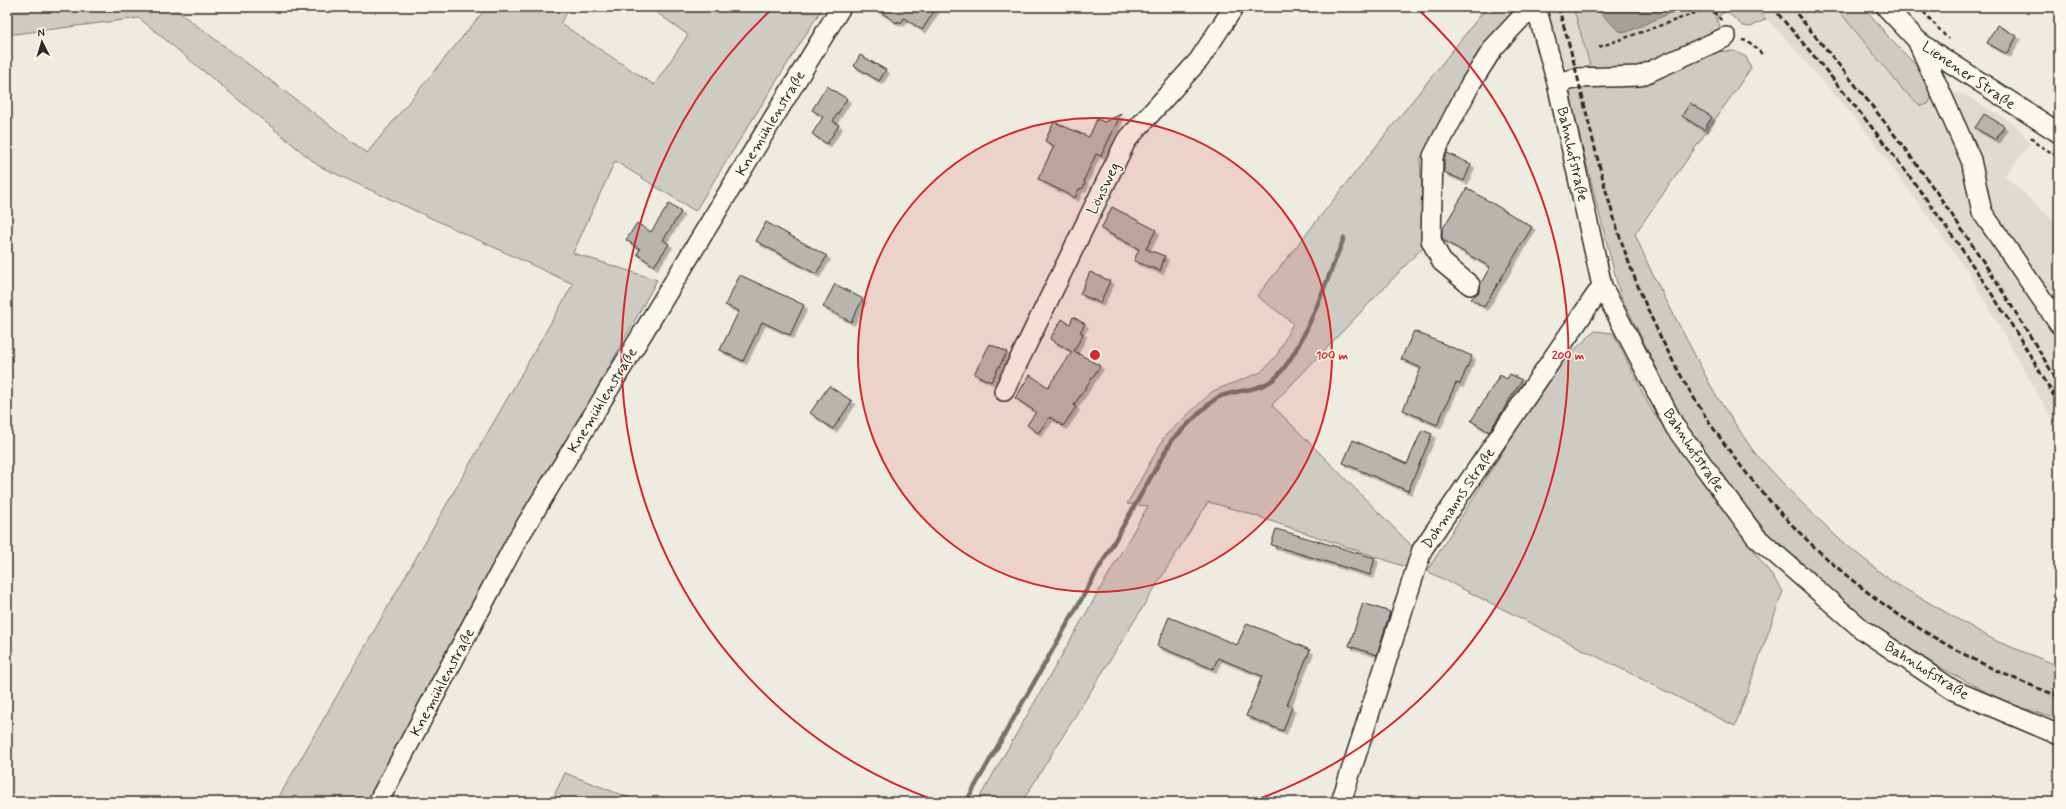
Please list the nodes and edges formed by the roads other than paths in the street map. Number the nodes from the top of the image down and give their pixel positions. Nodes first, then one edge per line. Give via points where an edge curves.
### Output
1 (841, 7) edge
2 (1234, 7) edge
3 (1886, 7) edge
4 (1537, 9) edge
5 (1726, 37) road end
6 (1917, 40) junction
7 (1557, 83) junction
8 (2059, 133) edge
9 (1470, 284) dead end
10 (1602, 286) junction
11 (2059, 324) edge
12 (1004, 391) dead end
13 (2059, 735) edge
14 (378, 802) edge
15 (1341, 802) edge

1 - 14 street, Knemühlenstraße via 517,540
2 - 12 street, Lönsweg via 1199,60 1126,141
3 - 6 street, Lienener Straße
4 - 7 street, Bahnhofstraße
4 - 9 street, Bahnhofstraße via 1521,18 1494,47 1471,83 1433,156 1431,240 1442,262
5 - 7 street via 1640,76 1578,78
6 - 8 street, Lienener Straße via 1948,63
6 - 11 street via 1971,160 1982,212
7 - 10 street, Bahnhofstraße
10 - 13 street, Bahnhofstraße via 1675,427 1756,537 1863,630 1953,690
10 - 15 street, Dohmanns Straße via 1422,550

